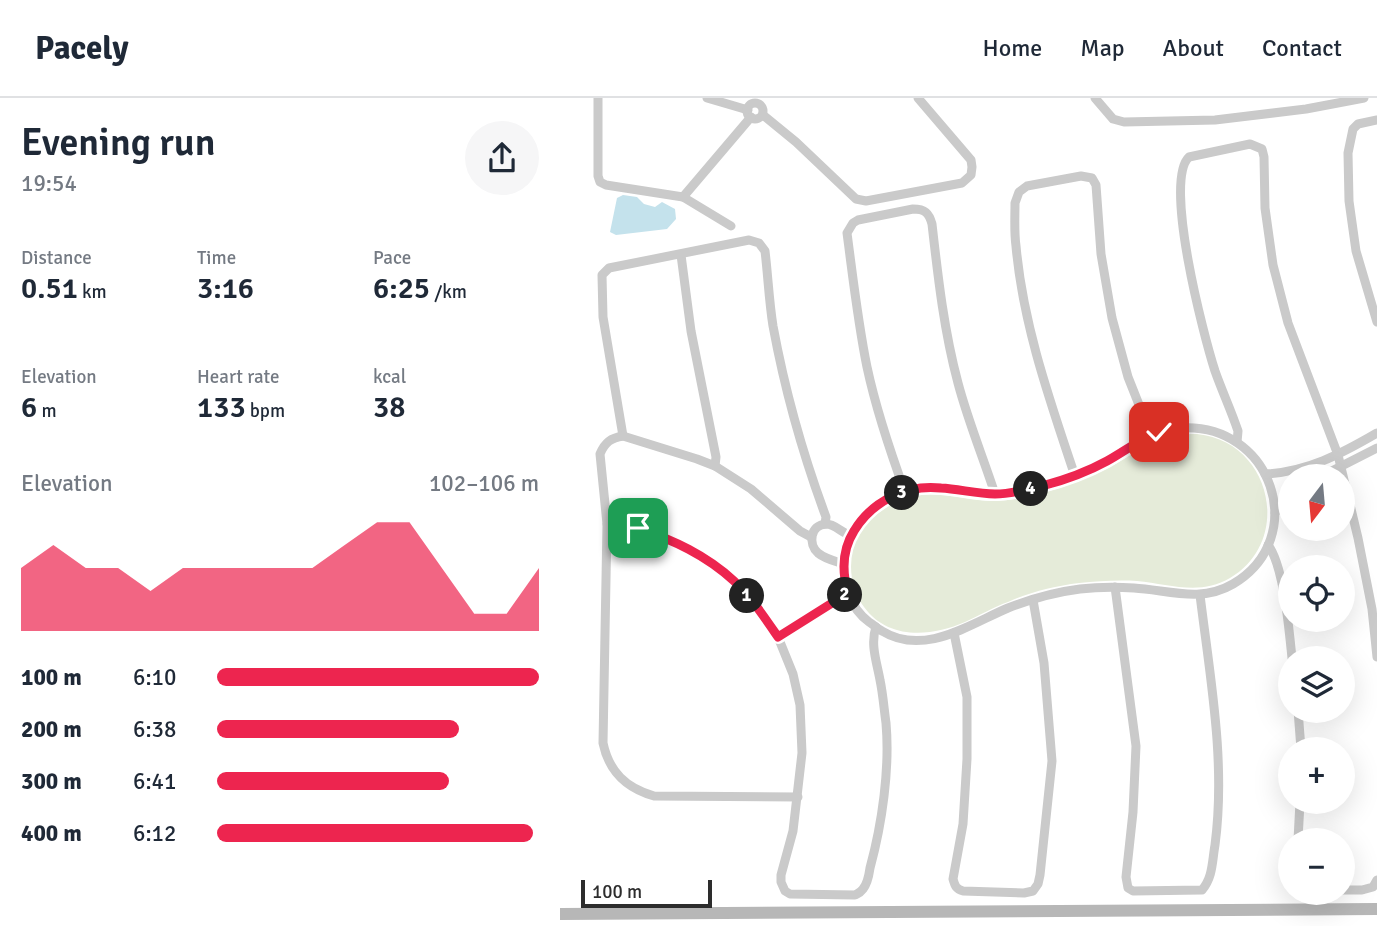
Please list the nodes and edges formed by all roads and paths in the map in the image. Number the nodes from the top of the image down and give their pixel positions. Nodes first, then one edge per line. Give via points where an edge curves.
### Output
1 (598, 98) edge
2 (707, 98) edge
3 (918, 98) edge
4 (1095, 98) edge
5 (1364, 98) edge
6 (762, 106) edge
7 (749, 114) junction
8 (1377, 120) edge
9 (683, 197) junction
10 (731, 226) dead end
11 (681, 255) junction
12 (1377, 322) edge
13 (1377, 433) edge
14 (1151, 435) junction
15 (623, 436) junction
16 (1237, 442) junction
17 (1377, 448) edge
18 (1338, 455) junction
19 (1339, 464) edge
20 (1347, 464) edge
21 (715, 466) junction
22 (1265, 474) junction
23 (1075, 476) junction
24 (905, 492) junction
25 (995, 494) junction
26 (1278, 510) edge
27 (1274, 515) junction
28 (607, 524) junction
29 (825, 524) junction
30 (1355, 526) edge
31 (851, 536) junction
32 (811, 537) junction
33 (1268, 545) junction
34 (844, 564) junction
35 (1115, 587) junction
36 (848, 593) junction
37 (1200, 595) junction
38 (1032, 600) junction
39 (876, 627) junction
40 (954, 633) junction
41 (778, 637) junction
42 (1290, 646) edge
43 (1377, 657) edge
44 (798, 797) junction
45 (1377, 880) edge
46 (1355, 890) edge
47 (1377, 909) edge
48 (560, 914) edge

1 - 9 street via 600,182
2 - 7 street
3 - 6 street via 971,160 971,175 962,183 866,201 856,199
4 - 5 street via 1114,119 1124,122 1215,120
6 - 7 street via 753,104
7 - 9 street
8 - 12 street via 1353,129 1348,153 1356,251
9 - 10 street
11 - 15 street via 609,268 602,275 603,317
11 - 21 street
11 - 29 street via 749,240 765,251 789,404
13 - 18 street
14 - 16 street via 1198,428
14 - 23 street
14 - 23 street via 1112,318 1096,184 1081,176 1023,188 1015,203 1025,305
15 - 21 street
15 - 28 street via 608,441 600,454
16 - 18 street via 1238,431 1200,317 1181,210 1182,177 1189,157 1250,145 1262,149 1264,157 1271,253 1287,323
16 - 22 street
17 - 20 street
18 - 19 street
18 - 22 street via 1306,468
21 - 32 street
22 - 27 street
23 - 25 street
24 - 25 street via 938,487
24 - 25 street via 868,369 847,233 858,220 920,209 932,224 957,380
24 - 31 street via 870,512
26 - 27 street
27 - 33 street
28 - 41 street via 638,528 702,556 734,581
28 - 44 street via 603,743 619,779 654,796
29 - 31 street
29 - 32 street
30 - 43 street
31 - 34 street
32 - 34 street via 816,551
33 - 37 street via 1243,577
33 - 42 street via 1280,573
34 - 36 street
35 - 37 street
35 - 37 street via 1136,746 1126,877 1133,891 1202,890 1210,877 1219,781
35 - 38 street
36 - 39 street via 857,610
36 - 41 street
38 - 40 street
38 - 40 street via 1044,663 1052,761 1040,875 1033,891 963,891 955,886 967,697
39 - 40 street via 907,639
39 - 44 street via 886,765 876,846 861,892 796,895 785,891 781,875
41 - 44 street via 800,705
45 - 46 street via 1373,887
47 - 48 street

